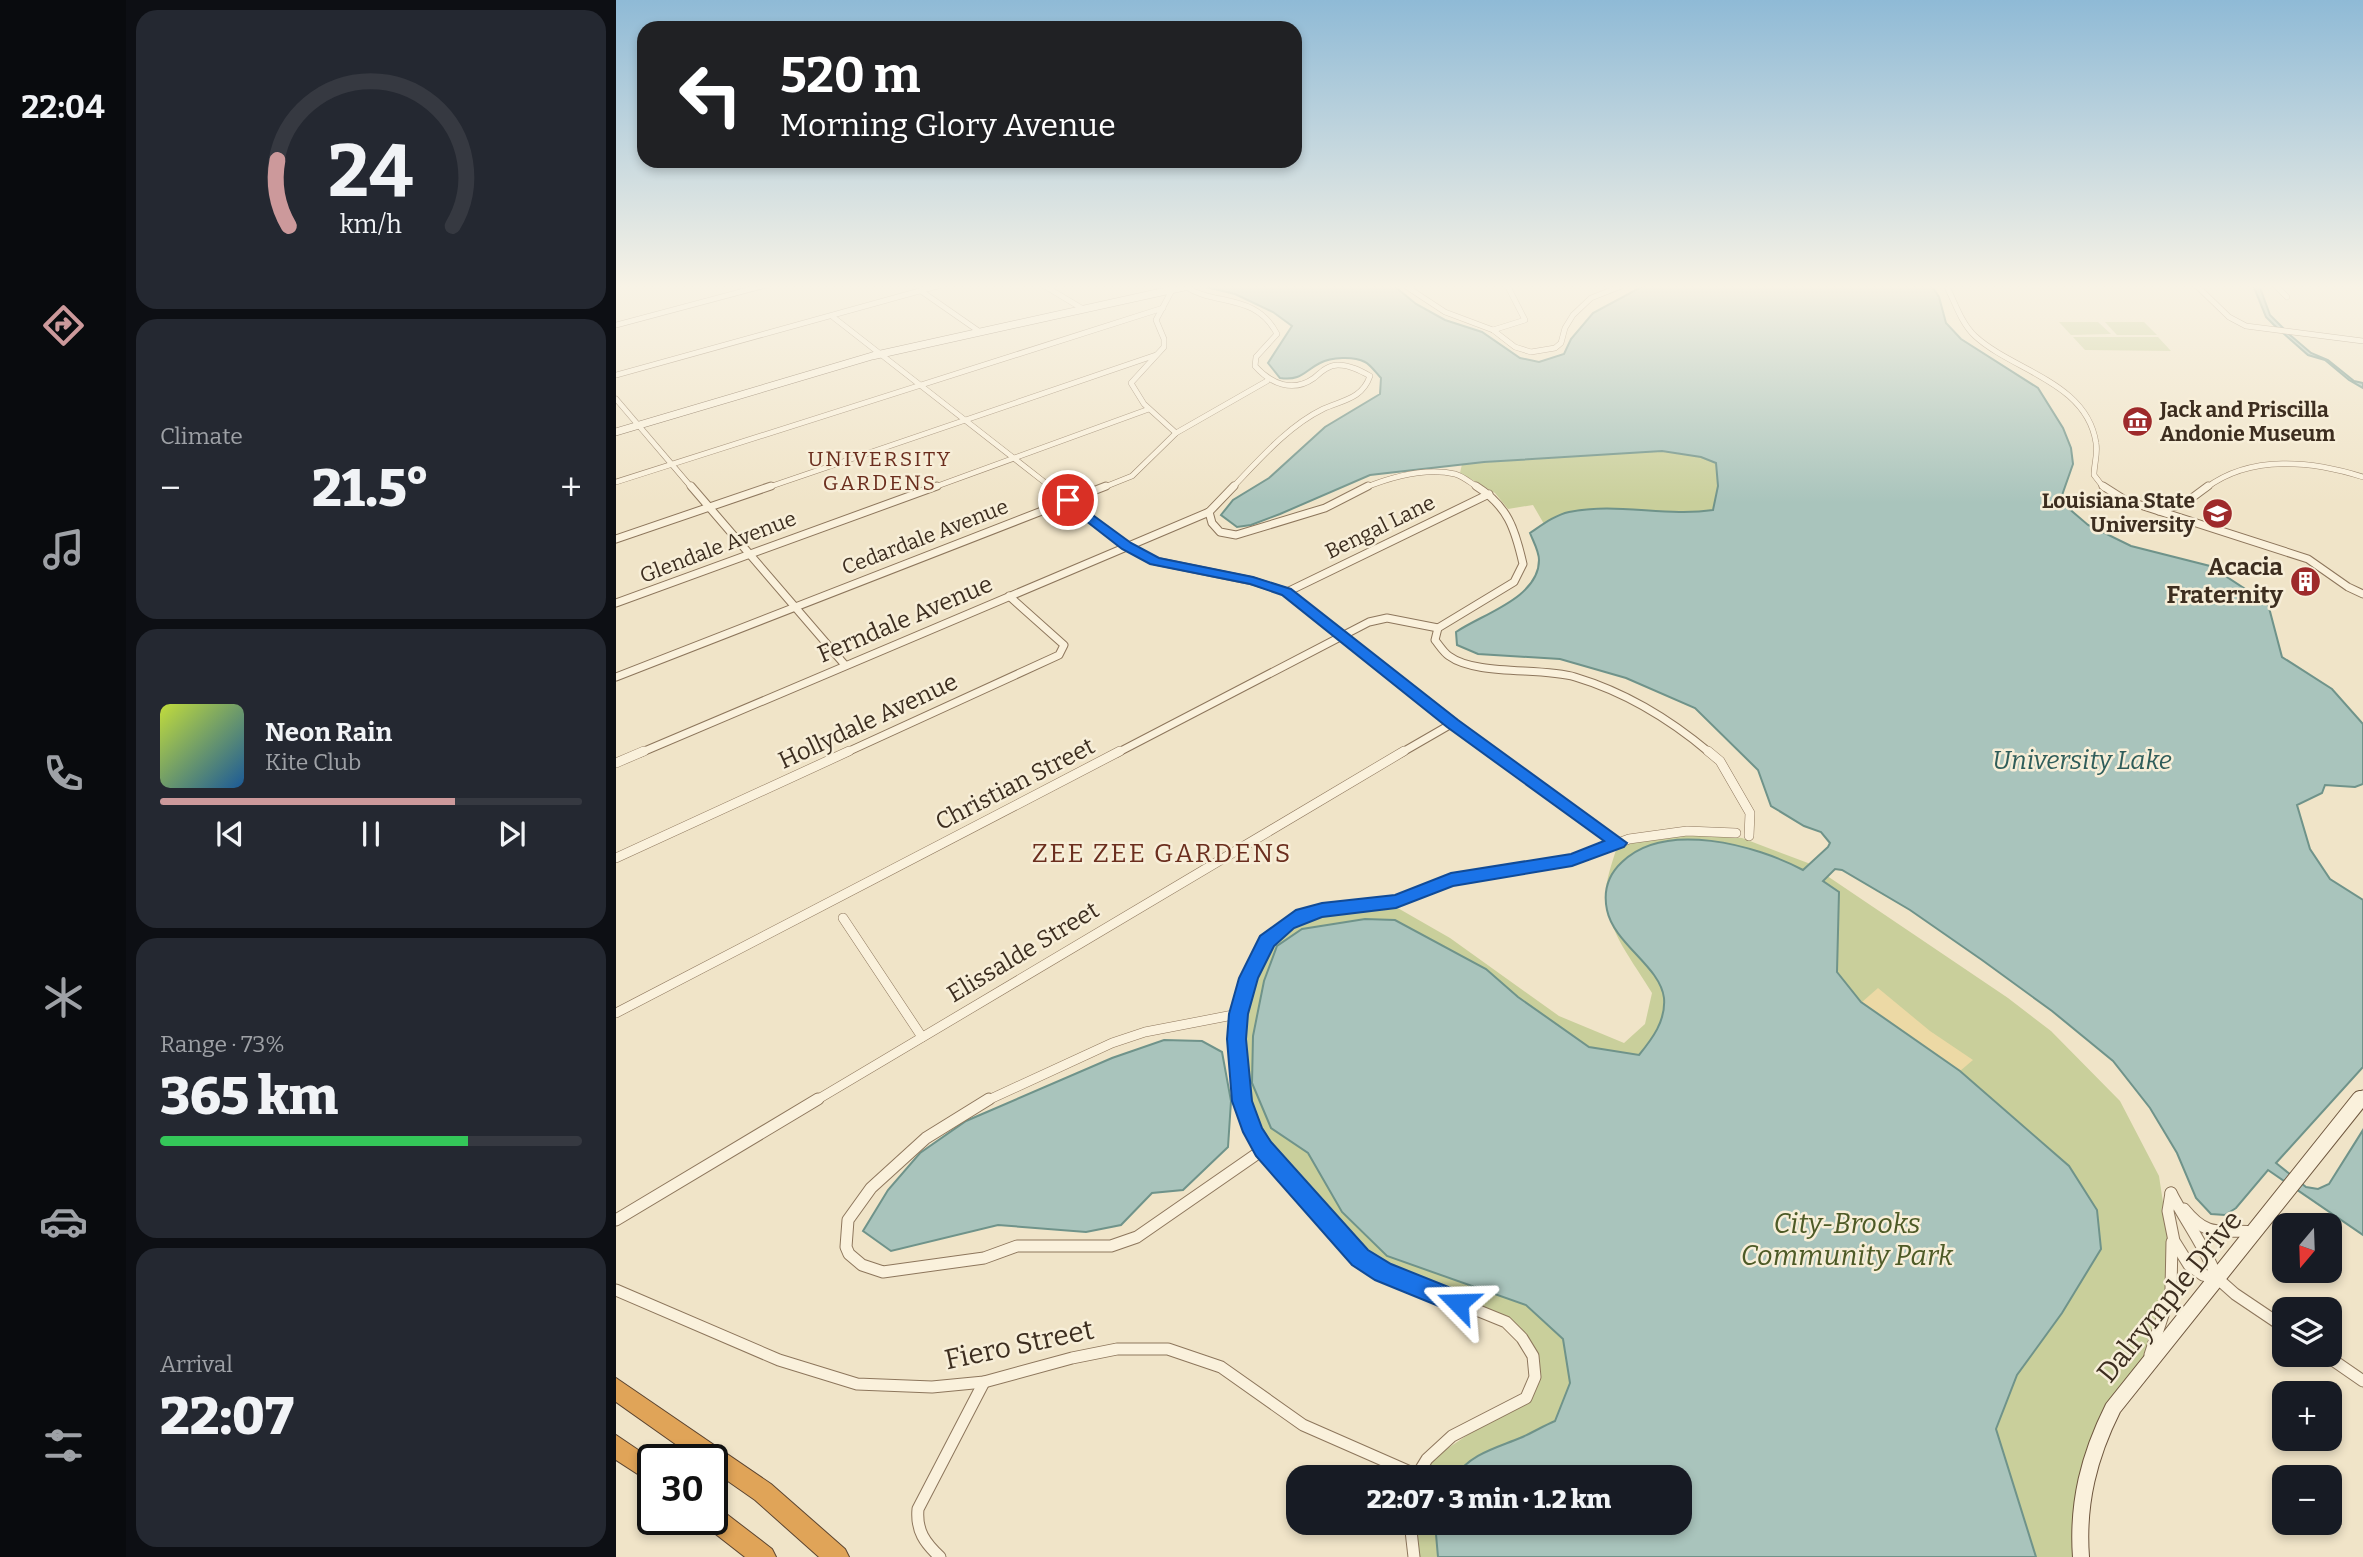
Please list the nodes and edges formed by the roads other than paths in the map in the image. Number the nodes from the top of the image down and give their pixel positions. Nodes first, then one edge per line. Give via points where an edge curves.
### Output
1 (681, 358) edge
2 (868, 358) edge
3 (885, 358) edge
4 (1006, 358) edge
5 (1148, 358) edge
6 (1154, 358) edge
7 (1256, 358) edge
8 (2008, 358) edge
9 (616, 375) edge
10 (1267, 381) junction
11 (920, 385) junction
12 (616, 399) edge
13 (1149, 409) junction
14 (966, 420) junction
15 (639, 425) junction
16 (616, 432) edge
17 (1176, 433) junction
18 (1014, 458) junction
19 (674, 464) junction
20 (2363, 477) edge
21 (616, 482) edge
22 (1489, 494) junction
23 (1068, 500) junction
24 (709, 507) junction
25 (2159, 511) junction
26 (1209, 512) junction
27 (616, 539) edge
28 (1126, 546) junction
29 (750, 554) junction
30 (1287, 592) junction
31 (2363, 594) edge
32 (1009, 596) junction
33 (616, 603) edge
34 (797, 606) junction
35 (1438, 628) junction
36 (1344, 635) junction
37 (845, 665) junction
38 (616, 677) edge
39 (1453, 723) junction
40 (616, 763) edge
41 (1736, 833) dead end
42 (1749, 836) dead end
43 (1618, 843) junction
44 (616, 858) edge
45 (843, 918) dead end
46 (616, 1013) edge
47 (1238, 1014) junction
48 (922, 1037) junction
49 (2363, 1096) edge
50 (1264, 1149) junction
51 (2177, 1202) junction
52 (616, 1220) edge
53 (2172, 1232) junction
54 (2255, 1232) junction
55 (2217, 1278) junction
56 (616, 1290) edge
57 (2272, 1318) edge
58 (2149, 1359) junction
59 (2342, 1366) edge
60 (2363, 1381) edge
61 (984, 1382) junction
62 (616, 1389) edge
63 (616, 1446) edge
64 (637, 1461) edge
65 (1393, 1465) edge
66 (1424, 1465) edge
67 (728, 1529) edge
68 (1411, 1535) edge
69 (764, 1557) edge
70 (837, 1557) edge
71 (940, 1557) edge
72 (1414, 1557) edge
73 (2081, 1557) edge

1 - 9 street
2 - 15 street
3 - 11 street
4 - 11 street
5 - 14 street
6 - 13 street via 1131,383
7 - 10 street via 1255,366
8 - 25 street via 2050,379 2074,400 2095,440 2094,475 2102,487
10 - 17 street, Cedardale Avenue
10 - 26 street via 1303,384 1328,367 1340,365 1370,376 1362,393 1319,411 1282,436
11 - 14 street
11 - 19 street
12 - 15 street
13 - 17 street
13 - 18 street, Glendale Avenue
14 - 18 street
14 - 24 street
15 - 16 street
15 - 19 street
17 - 23 street, Cedardale Avenue via 1132,476
18 - 23 street
18 - 29 street, Glendale Avenue
19 - 21 street
19 - 24 street
20 - 25 street via 2314,464 2258,466 2214,482 2184,504
22 - 26 street via 1456,474 1391,477 1325,509 1236,535 1220,532
22 - 30 street, Bengal Lane
22 - 35 street via 1513,523 1523,564 1514,582
23 - 28 street
23 - 34 street, Cedardale Avenue
24 - 27 street
24 - 29 street
25 - 31 street via 2308,559
26 - 28 street, Ferndale Avenue
28 - 30 street via 1155,561
28 - 32 street, Ferndale Avenue
29 - 33 street, Glendale Avenue
29 - 34 street
30 - 36 street
32 - 37 street, Ferndale Avenue
32 - 44 street, Hollydale Avenue via 1064,645 1059,655
34 - 37 street
34 - 38 street, Cedardale Avenue
35 - 36 street, Christian Street via 1387,618
35 - 42 street via 1435,640 1448,656 1465,664 1573,676 1674,723 1720,761 1749,813
36 - 39 street
36 - 46 street, Christian Street
37 - 40 street, Ferndale Avenue
39 - 43 street
39 - 48 street, Elissalde Street
41 - 43 street via 1680,831
43 - 47 street via 1572,860 1451,880 1396,901 1302,915 1262,947
45 - 48 street
47 - 50 street via 1237,1055 1246,1117
47 - 50 street via 1112,1043 977,1105 926,1138 871,1188 848,1220 846,1247 862,1265 883,1272 984,1258 1017,1246 1111,1246 1137,1237
48 - 52 street, Elissalde Street
49 - 54 street, Dalrymple Drive
50 - 66 street via 1360,1258 1383,1272 1506,1322 1529,1347 1536,1374 1527,1398 1449,1436
51 - 53 street via 2171,1193
51 - 54 street via 2196,1221 2219,1233
51 - 55 street
53 - 55 street via 2189,1265
53 - 58 street via 2171,1290
54 - 55 street, Dalrymple Drive
55 - 57 street
55 - 58 street, Dalrymple Drive
56 - 61 street, Fiero Street via 821,1375 857,1384 932,1387
58 - 73 street, Dalrymple Drive via 2113,1408 2092,1451 2080,1514
59 - 60 street
61 - 65 street, Fiero Street via 1072,1357 1117,1349 1168,1349 1221,1367 1296,1421
61 - 71 street via 918,1509 917,1531
62 - 70 highway via 763,1492
63 - 64 highway
67 - 69 highway
68 - 72 street

